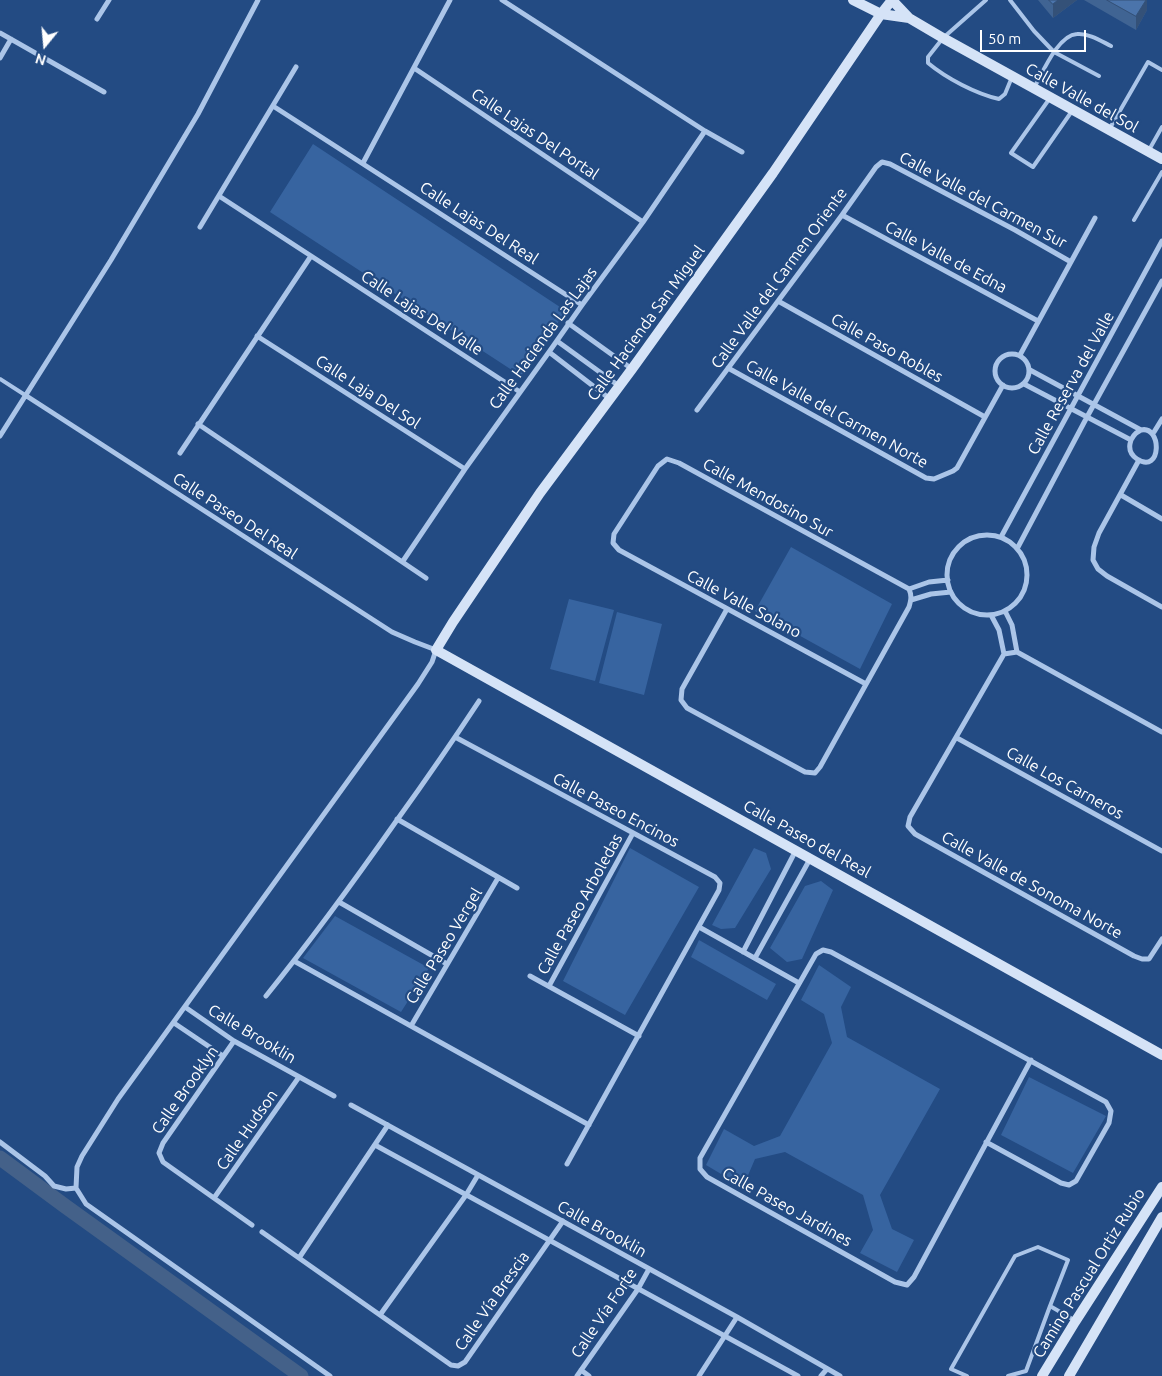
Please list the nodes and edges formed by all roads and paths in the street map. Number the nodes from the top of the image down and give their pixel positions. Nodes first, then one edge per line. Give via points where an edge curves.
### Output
1 (109, 0) edge
2 (258, 0) edge
3 (450, 0) edge
4 (502, 0) edge
5 (853, 0) edge
6 (892, 0) edge
7 (986, 0) edge
8 (1010, 0) edge
9 (881, 14) junction
10 (909, 18) junction
11 (97, 19) dead end
12 (0, 33) edge
13 (943, 38) junction
14 (11, 39) junction
15 (1111, 46) dead end
16 (1054, 52) junction
17 (0, 58) edge
18 (296, 67) dead end
19 (414, 68) junction
20 (1162, 70) edge
21 (1099, 76) dead end
22 (1012, 77) junction
23 (1034, 88) junction
24 (104, 92) dead end
25 (1050, 98) junction
26 (273, 106) junction
27 (1073, 110) junction
28 (1162, 127) edge
29 (1109, 130) junction
30 (705, 131) junction
31 (742, 152) dead end
32 (1148, 152) junction
33 (1162, 159) edge
34 (882, 162) joint
35 (363, 163) junction
36 (1162, 172) edge
37 (219, 196) junction
38 (842, 215) junction
39 (1095, 218) dead end
40 (1134, 220) dead end
41 (643, 222) junction
42 (200, 227) dead end
43 (1162, 241) edge
44 (311, 256) junction
45 (1071, 262) junction
46 (1162, 281) edge
47 (778, 302) junction
48 (582, 305) junction
49 (1038, 321) junction
50 (568, 323) junction
51 (257, 336) junction
52 (557, 341) junction
53 (549, 352) junction
54 (1020, 355) junction
55 (728, 368) junction
56 (632, 369) junction
57 (1030, 370) junction
58 (0, 379) edge
59 (1024, 384) junction
60 (1003, 385) junction
61 (619, 386) junction
62 (520, 392) junction
63 (25, 395) junction
64 (1078, 396) junction
65 (610, 399) junction
66 (1094, 405) junction
67 (1071, 408) junction
68 (697, 410) dead end
69 (985, 417) junction
70 (1087, 417) junction
71 (1162, 419) edge
72 (198, 424) junction
73 (1141, 430) junction
74 (1154, 432) junction
75 (0, 436) edge
76 (1130, 440) junction
77 (180, 453) dead end
78 (1139, 460) junction
79 (465, 469) junction
80 (1121, 495) junction
81 (1162, 519) edge
82 (1001, 537) junction
83 (613, 543) joint
84 (1018, 547) junction
85 (403, 561) junction
86 (426, 578) dead end
87 (948, 580) junction
88 (909, 589) junction
89 (951, 592) junction
90 (911, 600) junction
91 (1162, 607) edge
92 (727, 609) junction
93 (1005, 611) junction
94 (991, 615) junction
95 (436, 650) junction
96 (1016, 652) junction
97 (1004, 654) junction
98 (866, 684) junction
99 (479, 701) dead end
100 (1162, 732) edge
101 (456, 737) junction
102 (957, 738) junction
103 (397, 819) junction
104 (633, 834) junction
105 (796, 850) junction
106 (1162, 851) edge
107 (810, 858) junction
108 (498, 878) junction
109 (517, 888) dead end
110 (339, 902) junction
111 (699, 927) junction
112 (1162, 939) edge
113 (743, 952) junction
114 (755, 958) junction
115 (294, 962) junction
116 (447, 964) junction
117 (530, 976) dead end
118 (799, 984) junction
119 (549, 986) junction
120 (266, 996) dead end
121 (185, 1007) junction
122 (174, 1023) junction
123 (411, 1026) junction
124 (638, 1036) junction
125 (234, 1041) junction
126 (1162, 1055) edge
127 (223, 1056) junction
128 (1031, 1060) junction
129 (299, 1077) junction
130 (334, 1096) dead end
131 (351, 1105) dead end
132 (388, 1125) junction
133 (589, 1125) junction
134 (0, 1142) edge
135 (986, 1142) junction
136 (375, 1145) junction
137 (567, 1164) dead end
138 (478, 1175) junction
139 (1162, 1187) edge
140 (76, 1188) junction
141 (466, 1195) junction
142 (214, 1198) junction
143 (1162, 1217) edge
144 (563, 1221) junction
145 (252, 1225) dead end
146 (262, 1232) dead end
147 (550, 1241) junction
148 (299, 1258) junction
149 (649, 1269) junction
150 (638, 1289) junction
151 (1050, 1306) junction
152 (380, 1315) junction
153 (737, 1317) junction
154 (1075, 1322) junction
155 (726, 1337) junction
156 (827, 1369) junction
157 (581, 1370) junction
158 (330, 1376) edge
159 (577, 1376) edge
160 (589, 1376) edge
161 (699, 1376) edge
162 (798, 1376) edge
163 (821, 1376) edge
164 (840, 1376) edge
165 (967, 1376) edge
166 (1008, 1376) edge
167 (1042, 1376) edge
168 (1069, 1376) edge

1 - 11 street
2 - 63 street via 198,114
3 - 19 street
4 - 30 street
5 - 9 street, Calle Valle del Sol
6 - 9 street, Calle Hacienda San Miguel
6 - 10 street, Calle Valle del Sol
7 - 13 lane
8 - 16 lane
9 - 10 street, Calle Valle del Sol
9 - 56 street, Calle Hacienda San Miguel via 773,173
10 - 13 street, Calle Valle del Sol
12 - 14 street
13 - 22 street, Calle Valle del Sol
13 - 22 lane via 928,57 928,63 940,73 987,96 999,98 1005,94
14 - 17 street
14 - 24 street
15 - 16 lane via 1077,34 1068,36
16 - 21 lane
16 - 23 lane
18 - 26 street
19 - 35 street
19 - 41 street, Calle Lajas Del Portal
20 - 29 lane via 1148,62
22 - 23 street, Calle Valle del Sol
23 - 25 street, Calle Valle del Sol
25 - 27 street, Calle Valle del Sol
25 - 27 lane via 1011,153 1032,167
26 - 35 street, Calle Lajas Del Real
26 - 37 street
27 - 29 street, Calle Valle del Sol
28 - 32 lane
29 - 32 street, Calle Valle del Sol
30 - 31 street
30 - 41 street, Calle Hacienda Las Lajas
32 - 33 street, Calle Valle del Sol
34 - 38 street, Calle Valle del Carmen Oriente
34 - 45 street, Calle Valle del Carmen Sur
35 - 48 street, Calle Lajas Del Real
36 - 40 lane
37 - 42 street
37 - 44 street, Calle Lajas Del Valle
38 - 47 street, Calle Valle del Carmen Oriente
38 - 49 street, Calle Valle de Edna
39 - 45 street
41 - 48 street, Calle Hacienda Las Lajas
43 - 64 street, Calle Reserva del Valle
44 - 51 street
44 - 62 street, Calle Lajas Del Valle
45 - 49 street
46 - 66 street, Calle Reserva del Valle
47 - 55 street, Calle Valle del Carmen Oriente
47 - 69 street, Calle Paso Robles
48 - 50 street, Calle Hacienda Las Lajas
49 - 54 street
50 - 52 street, Calle Hacienda Las Lajas
50 - 56 street
51 - 72 street
51 - 79 street, Calle Laja Del Sol
52 - 53 street, Calle Hacienda Las Lajas
52 - 61 street
53 - 62 street, Calle Hacienda Las Lajas
53 - 65 street
54 - 57 street via 1028,362
54 - 60 street via 1003,356 996,365 996,376
55 - 68 street, Calle Valle del Carmen Oriente
55 - 69 street, Calle Valle del Carmen Norte via 926,478 934,479 957,468
56 - 61 street, Calle Hacienda San Miguel
57 - 59 street
57 - 64 street
58 - 63 lane
59 - 60 street via 1015,388
59 - 67 street
60 - 69 street
61 - 65 street, Calle Hacienda San Miguel
62 - 79 street, Calle Hacienda Las Lajas
63 - 75 street
63 - 95 street, Calle Paseo Del Real via 392,632
64 - 66 street
64 - 67 street, Calle Reserva del Valle
65 - 95 street, Calle Hacienda San Miguel via 540,493
66 - 70 street, Calle Reserva del Valle
66 - 73 street
67 - 70 street
67 - 82 street, Calle Reserva del Valle
70 - 76 street
70 - 84 street, Calle Reserva del Valle
71 - 74 street
72 - 77 street
72 - 85 street
73 - 74 street
73 - 76 street
74 - 78 street via 1162,446 1158,456 1150,461
76 - 78 street via 1130,450
78 - 80 street
79 - 85 street, Calle Hacienda Las Lajas
80 - 81 street
80 - 91 street via 1099,533 1093,560 1107,576
82 - 84 street
82 - 87 street via 981,535 959,546 947,568
83 - 88 street, Calle Mendosino Sur via 614,534 658,466 667,460 678,463
83 - 92 street, Calle Valle Solano via 619,550
84 - 93 street via 1028,570 1027,583 1022,595
85 - 86 street
87 - 88 street
87 - 89 street
88 - 90 street
89 - 90 street
89 - 94 street via 967,609
90 - 98 street
92 - 98 street, Calle Valle Solano
92 - 98 street via 682,690 681,700 687,708 805,772 815,773 820,767
93 - 94 street
93 - 96 street via 1012,625
94 - 97 street via 999,630
95 - 105 street, Calle Paseo del Real
95 - 121 street via 418,684
96 - 97 street
96 - 100 street
97 - 102 street
99 - 101 street
101 - 103 street
101 - 104 street, Calle Paseo Encinos
102 - 106 street, Calle Los Carneros
102 - 112 street, Calle Valle de Sonoma Norte via 910,817 908,826 915,834 1142,959 1149,959
103 - 108 street, Calle Paseo Vergel
103 - 110 street
104 - 111 street, Calle Paseo Encinos via 715,877 720,883
104 - 119 street, Calle Paseo Arboledas
105 - 107 street, Calle Paseo del Real
105 - 113 street
107 - 114 street
107 - 126 street, Calle Paseo del Real
108 - 109 street, Calle Paseo Vergel
108 - 116 street, Calle Paseo Vergel
110 - 115 street
110 - 116 street
111 - 113 street
111 - 124 street, Calle Paseo Encinos
113 - 114 street
114 - 118 street
115 - 120 street
115 - 123 street
116 - 123 street, Calle Paseo Vergel
117 - 119 street, Calle Paseo Arboledas
118 - 128 street, Calle Paseo Jardines via 816,954 823,950 831,952
118 - 135 street, Calle Paseo Jardines via 700,1158 700,1169 707,1177 895,1282 907,1285
119 - 124 street, Calle Paseo Arboledas
121 - 122 street
121 - 125 street, Calle Brooklin
122 - 127 street, Calle Brooklin
122 - 140 street via 118,1099 82,1156 77,1167
123 - 133 street
124 - 133 street, Calle Paseo Encinos
125 - 127 street, Calle Brooklyn
125 - 129 street, Calle Brooklin
127 - 142 street, Calle Brooklyn via 162,1143 159,1153 163,1162
128 - 135 street, Calle Paseo Jardines
128 - 135 street, Calle Paseo Jardines via 1106,1102 1111,1111 1109,1123 1076,1180 1069,1185
129 - 130 street, Calle Brooklin
129 - 142 street, Calle Hudson
131 - 132 street, Calle Brooklin
132 - 136 street
132 - 138 street, Calle Brooklin
133 - 137 street, Calle Paseo Encinos
134 - 140 street via 54,1186
136 - 141 street
136 - 148 street
138 - 141 street
138 - 144 street, Calle Brooklin
139 - 154 street, Camino Pascual Ortiz Rubio
140 - 158 street via 86,1204
141 - 147 street
141 - 152 street
142 - 145 street
143 - 168 street, Camino Pascual Ortiz Rubio
144 - 147 street, Calle Vía Brescia
144 - 149 street, Calle Brooklin
146 - 148 street, Calle Vía Brescia
147 - 150 street
147 - 152 street, Calle Vía Brescia via 465,1362 458,1366 451,1365
148 - 152 street, Calle Vía Brescia
149 - 150 street, Calle Vía Forte
149 - 153 street, Calle Brooklin
150 - 155 street
150 - 157 street, Calle Vía Forte
151 - 154 lane
151 - 165 lane via 1068,1260 1038,1247 1015,1256 951,1369
151 - 166 lane via 1026,1371
153 - 155 street
153 - 156 street, Calle Brooklin
154 - 167 street, Camino Pascual Ortiz Rubio
155 - 161 street
155 - 162 street
156 - 163 street
156 - 164 street, Calle Brooklin
157 - 159 street, Calle Vía Forte
157 - 160 street, Calle Vía Forte

